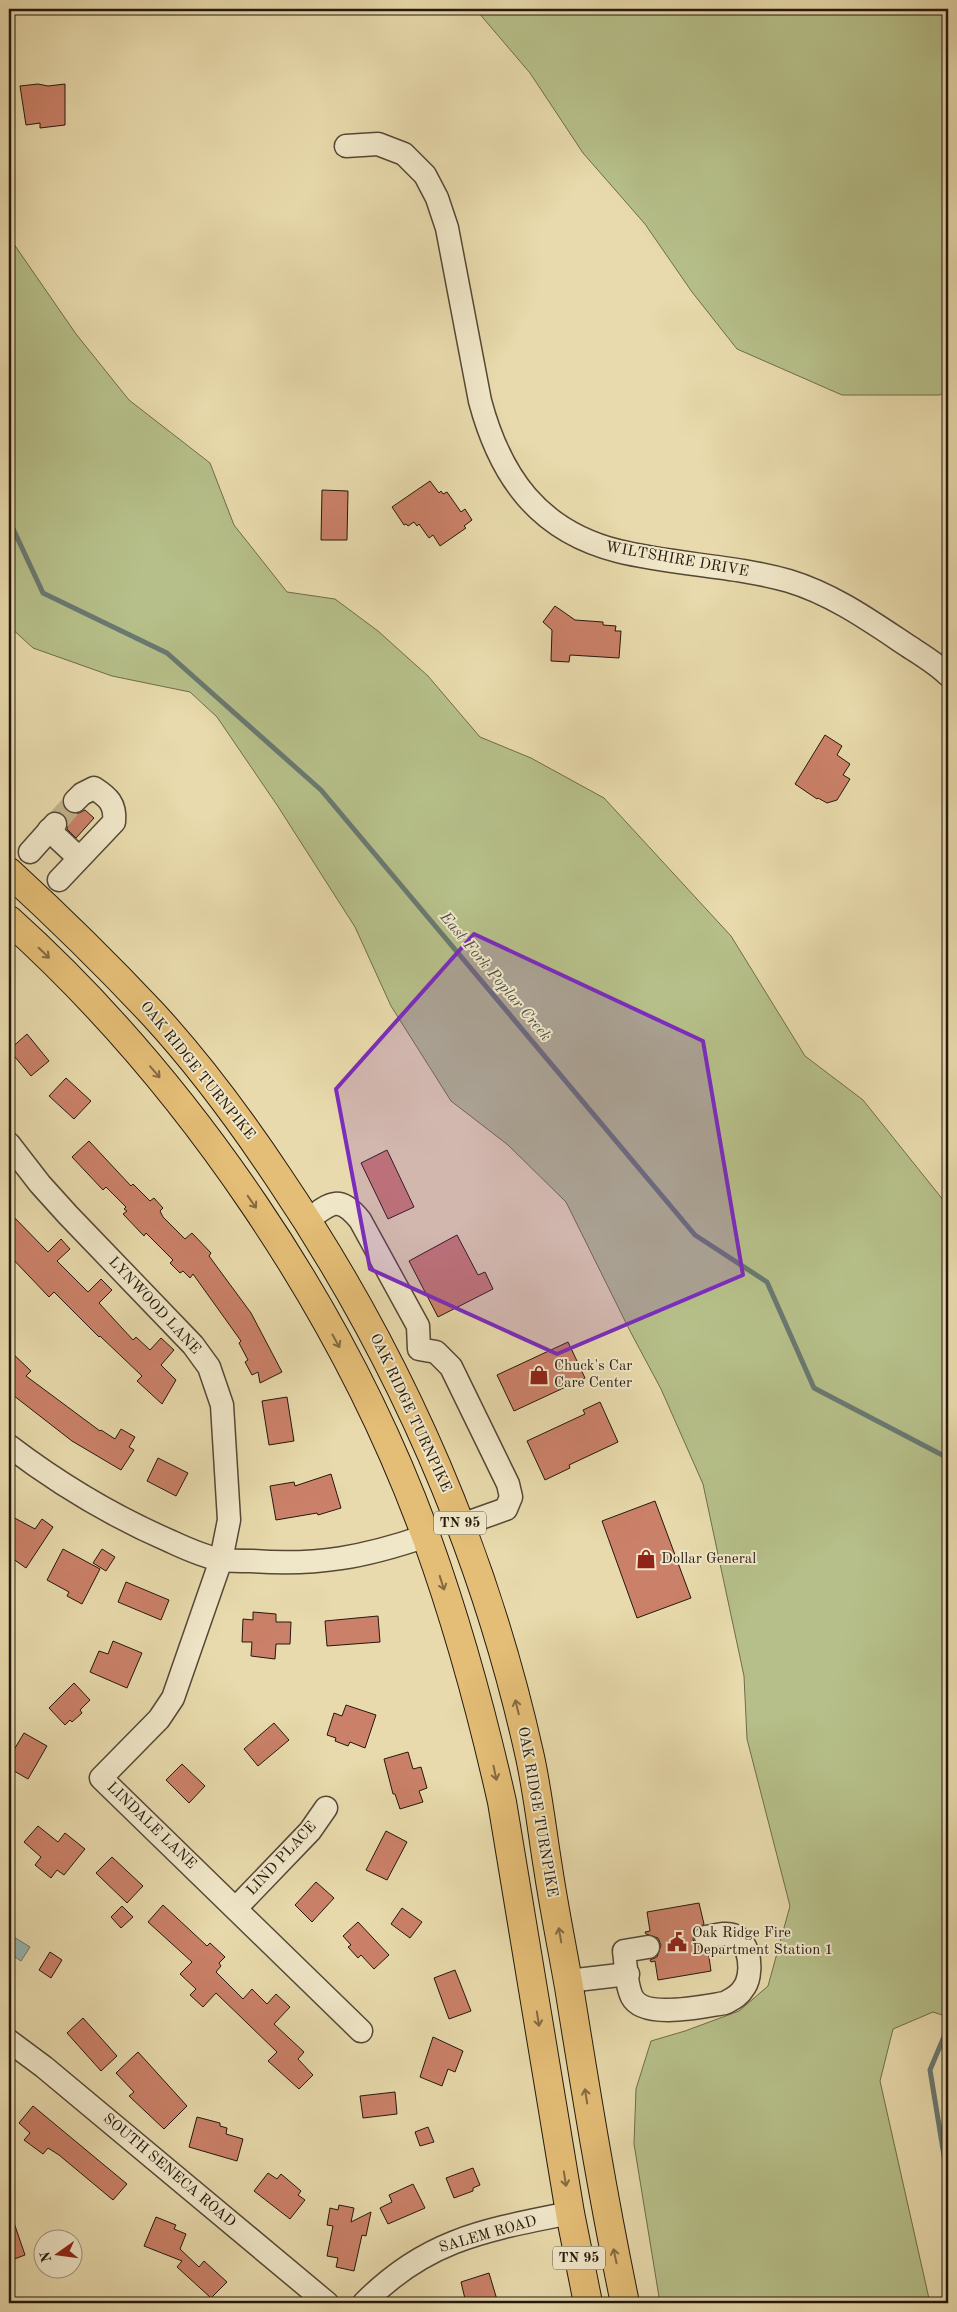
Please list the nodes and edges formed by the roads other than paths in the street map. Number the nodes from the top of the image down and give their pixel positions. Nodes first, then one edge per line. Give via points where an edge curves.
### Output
1 (346, 146) dead end
2 (948, 675) edge
3 (75, 801) tunnel mouth
4 (30, 852) dead end
5 (79, 858) junction
6 (9, 872) edge
7 (60, 880) dead end
8 (9, 920) edge
9 (9, 1144) edge
10 (308, 1220) junction
11 (420, 1349) junction
12 (390, 1363) junction
13 (9, 1446) edge
14 (461, 1525) junction
15 (426, 1536) junction
16 (221, 1560) junction
17 (326, 1808) dead end
18 (236, 1908) junction
19 (706, 1937) dead end
20 (648, 1947) dead end
21 (628, 1974) junction
22 (568, 1981) junction
23 (532, 1987) junction
24 (361, 2031) dead end
25 (9, 2041) edge
26 (605, 2207) junction
27 (570, 2212) junction
28 (327, 2303) edge
29 (364, 2303) edge
30 (588, 2303) edge
31 (625, 2303) edge

1 - 2 street, WILTSHIRE DRIVE via 378,144 404,154 425,175 447,228 487,427 501,461 537,509 593,544 753,573 821,594 862,615
3 - 5 street via 94,788 105,795 115,810 114,822
4 - 5 street via 52,827
5 - 7 street
6 - 10 highway, OAK RIDGE TURNPIKE / TN 95 via 154,1015 253,1138
8 -> 15 highway, TN 95 via 63,970 128,1041 173,1094 252,1202 281,1245 347,1360 393,1456
9 - 16 street, LYNWOOD LANE via 40,1184 161,1310 209,1368 220,1394 225,1446 229,1520
10 - 11 street via 324,1207 339,1203 348,1206 360,1220 418,1326
10 - 12 highway, OAK RIDGE TURNPIKE / TN 95 via 354,1295
11 - 12 street
11 - 14 street via 436,1352 451,1367 508,1484 511,1497 506,1509
12 - 14 highway, OAK RIDGE TURNPIKE / TN 95
13 - 16 street via 39,1469 121,1518 185,1548
14 - 15 highway
22 -> 14 highway, OAK RIDGE TURNPIKE / TN 95 via 529,1754 502,1649
15 - 16 street via 378,1551 325,1562 288,1564
15 -> 23 highway, TN 95 via 464,1651 487,1735 502,1802
16 - 18 street, LINDALE LANE via 173,1698 159,1719 102,1778
17 - 18 street, LIND PLACE via 310,1830
18 - 24 street, LINDALE LANE
19 - 21 street via 735,1935 748,1957 750,1976 746,1985 725,2003 675,2010 650,2008 637,2003 632,1996
20 - 21 street via 624,1951
21 - 22 street
22 - 23 highway
26 -> 22 highway, OAK RIDGE TURNPIKE / TN 95
23 -> 27 highway, TN 95
25 - 28 street, SOUTH SENECA ROAD
26 - 27 highway
31 -> 26 highway, OAK RIDGE TURNPIKE / TN 95
27 - 29 street, SALEM ROAD via 445,2245 408,2265
27 - 30 highway, TN 95

